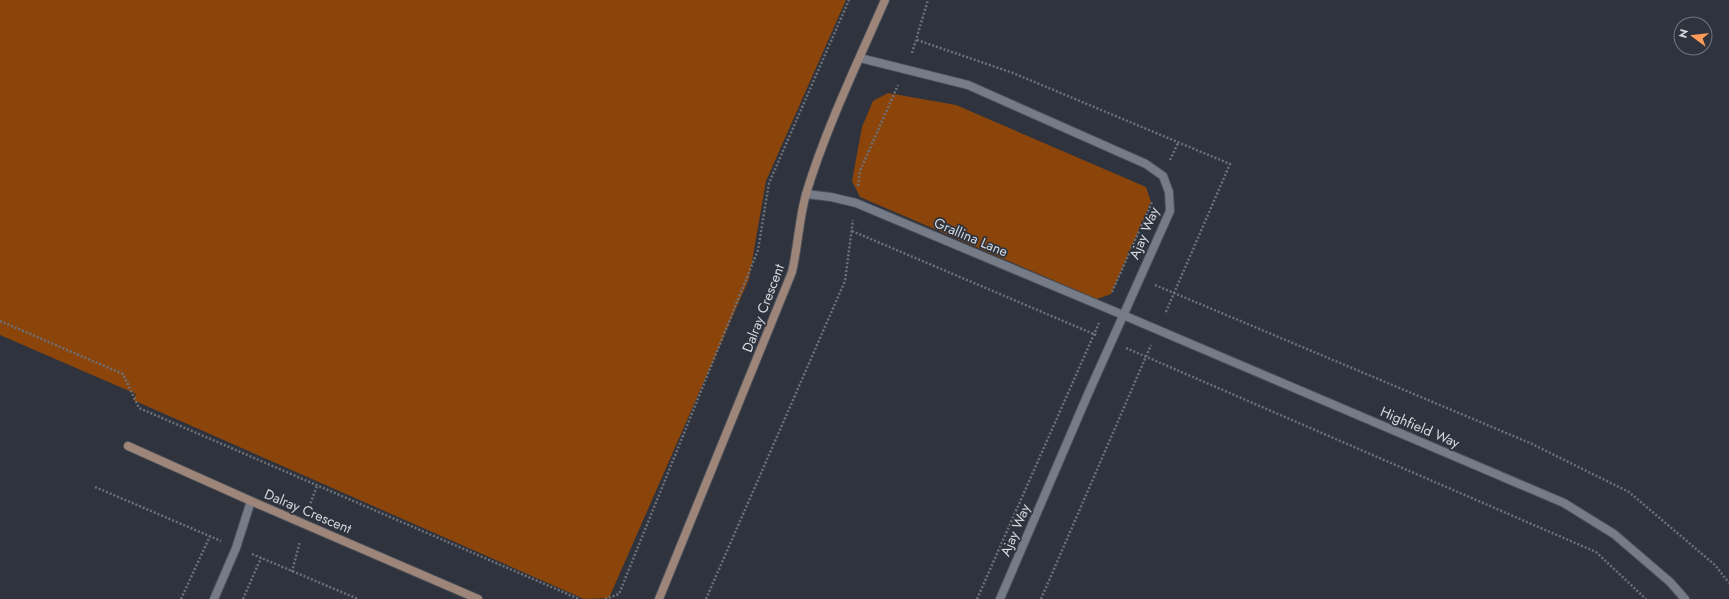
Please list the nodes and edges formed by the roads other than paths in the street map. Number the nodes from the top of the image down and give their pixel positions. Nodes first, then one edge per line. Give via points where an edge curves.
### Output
1 (885, 0) edge
2 (860, 58) junction
3 (806, 194) junction
4 (1123, 315) junction
5 (128, 446) dead end
6 (251, 501) junction
7 (214, 599) edge
8 (478, 599) edge
9 (659, 599) edge
10 (1000, 599) edge
11 (1685, 599) edge

1 - 2 street, Dalray Crescent
2 - 3 street, Dalray Crescent
2 - 4 street, Ajay Way via 968,85 1146,164 1163,176 1170,192 1170,211
3 - 4 street, Grallina Lane via 832,196 856,203
3 - 9 street, Dalray Crescent via 792,272
4 - 10 street, Ajay Way
4 - 11 street, Highfield Way via 1564,503 1614,534 1670,582
5 - 6 street, Dalray Crescent
6 - 7 street via 236,548
6 - 8 street, Dalray Crescent

